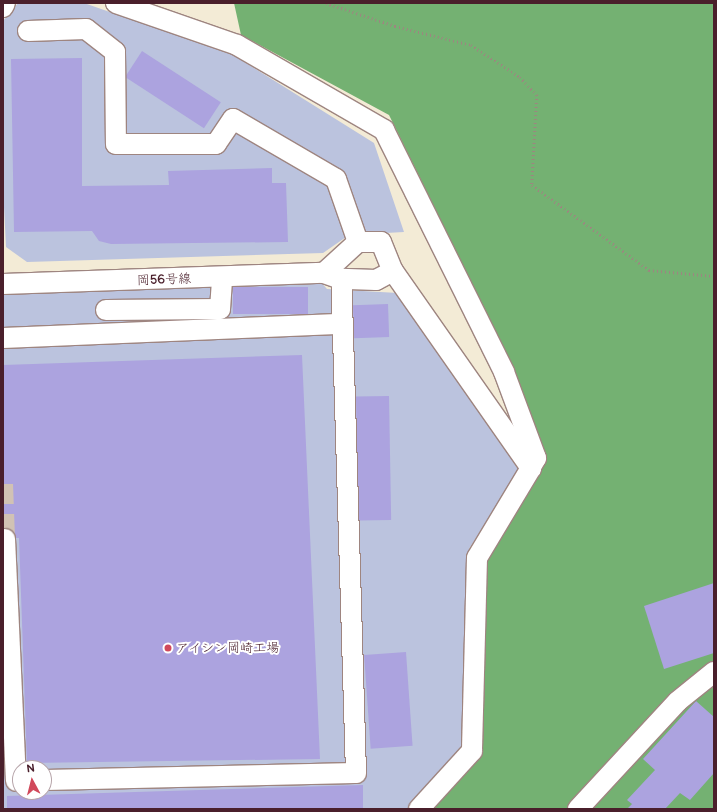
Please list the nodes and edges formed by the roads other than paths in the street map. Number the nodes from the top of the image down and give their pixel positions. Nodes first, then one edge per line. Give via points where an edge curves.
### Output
1 (5, 3) edge
2 (116, 3) edge
3 (3, 7) edge
4 (28, 31) dead end
5 (358, 242) junction
6 (393, 271) junction
7 (332, 276) junction
8 (222, 279) junction
9 (3, 284) edge
10 (106, 310) dead end
11 (343, 324) junction
12 (3, 338) edge
13 (531, 468) junction
14 (5, 539) dead end
15 (714, 672) edge
16 (8, 726) edge
17 (12, 770) edge
18 (52, 780) edge
19 (419, 809) edge
20 (578, 809) edge

1 - 3 street
2 - 13 street via 237,45 384,130 504,372 536,458
4 - 5 street via 86,29 115,52 116,144 216,144 233,119 336,179
5 - 6 street via 381,242
5 - 7 street
6 - 7 street, 岡56号線 via 376,280
6 - 13 street
7 - 8 street, 岡56号線
7 - 11 street
8 - 9 street, 岡56号線
8 - 10 street via 220,309
11 - 12 street
11 - 18 street via 356,773
13 - 19 street via 478,558 472,751
14 - 16 street
15 - 20 street via 678,701
16 - 17 street

